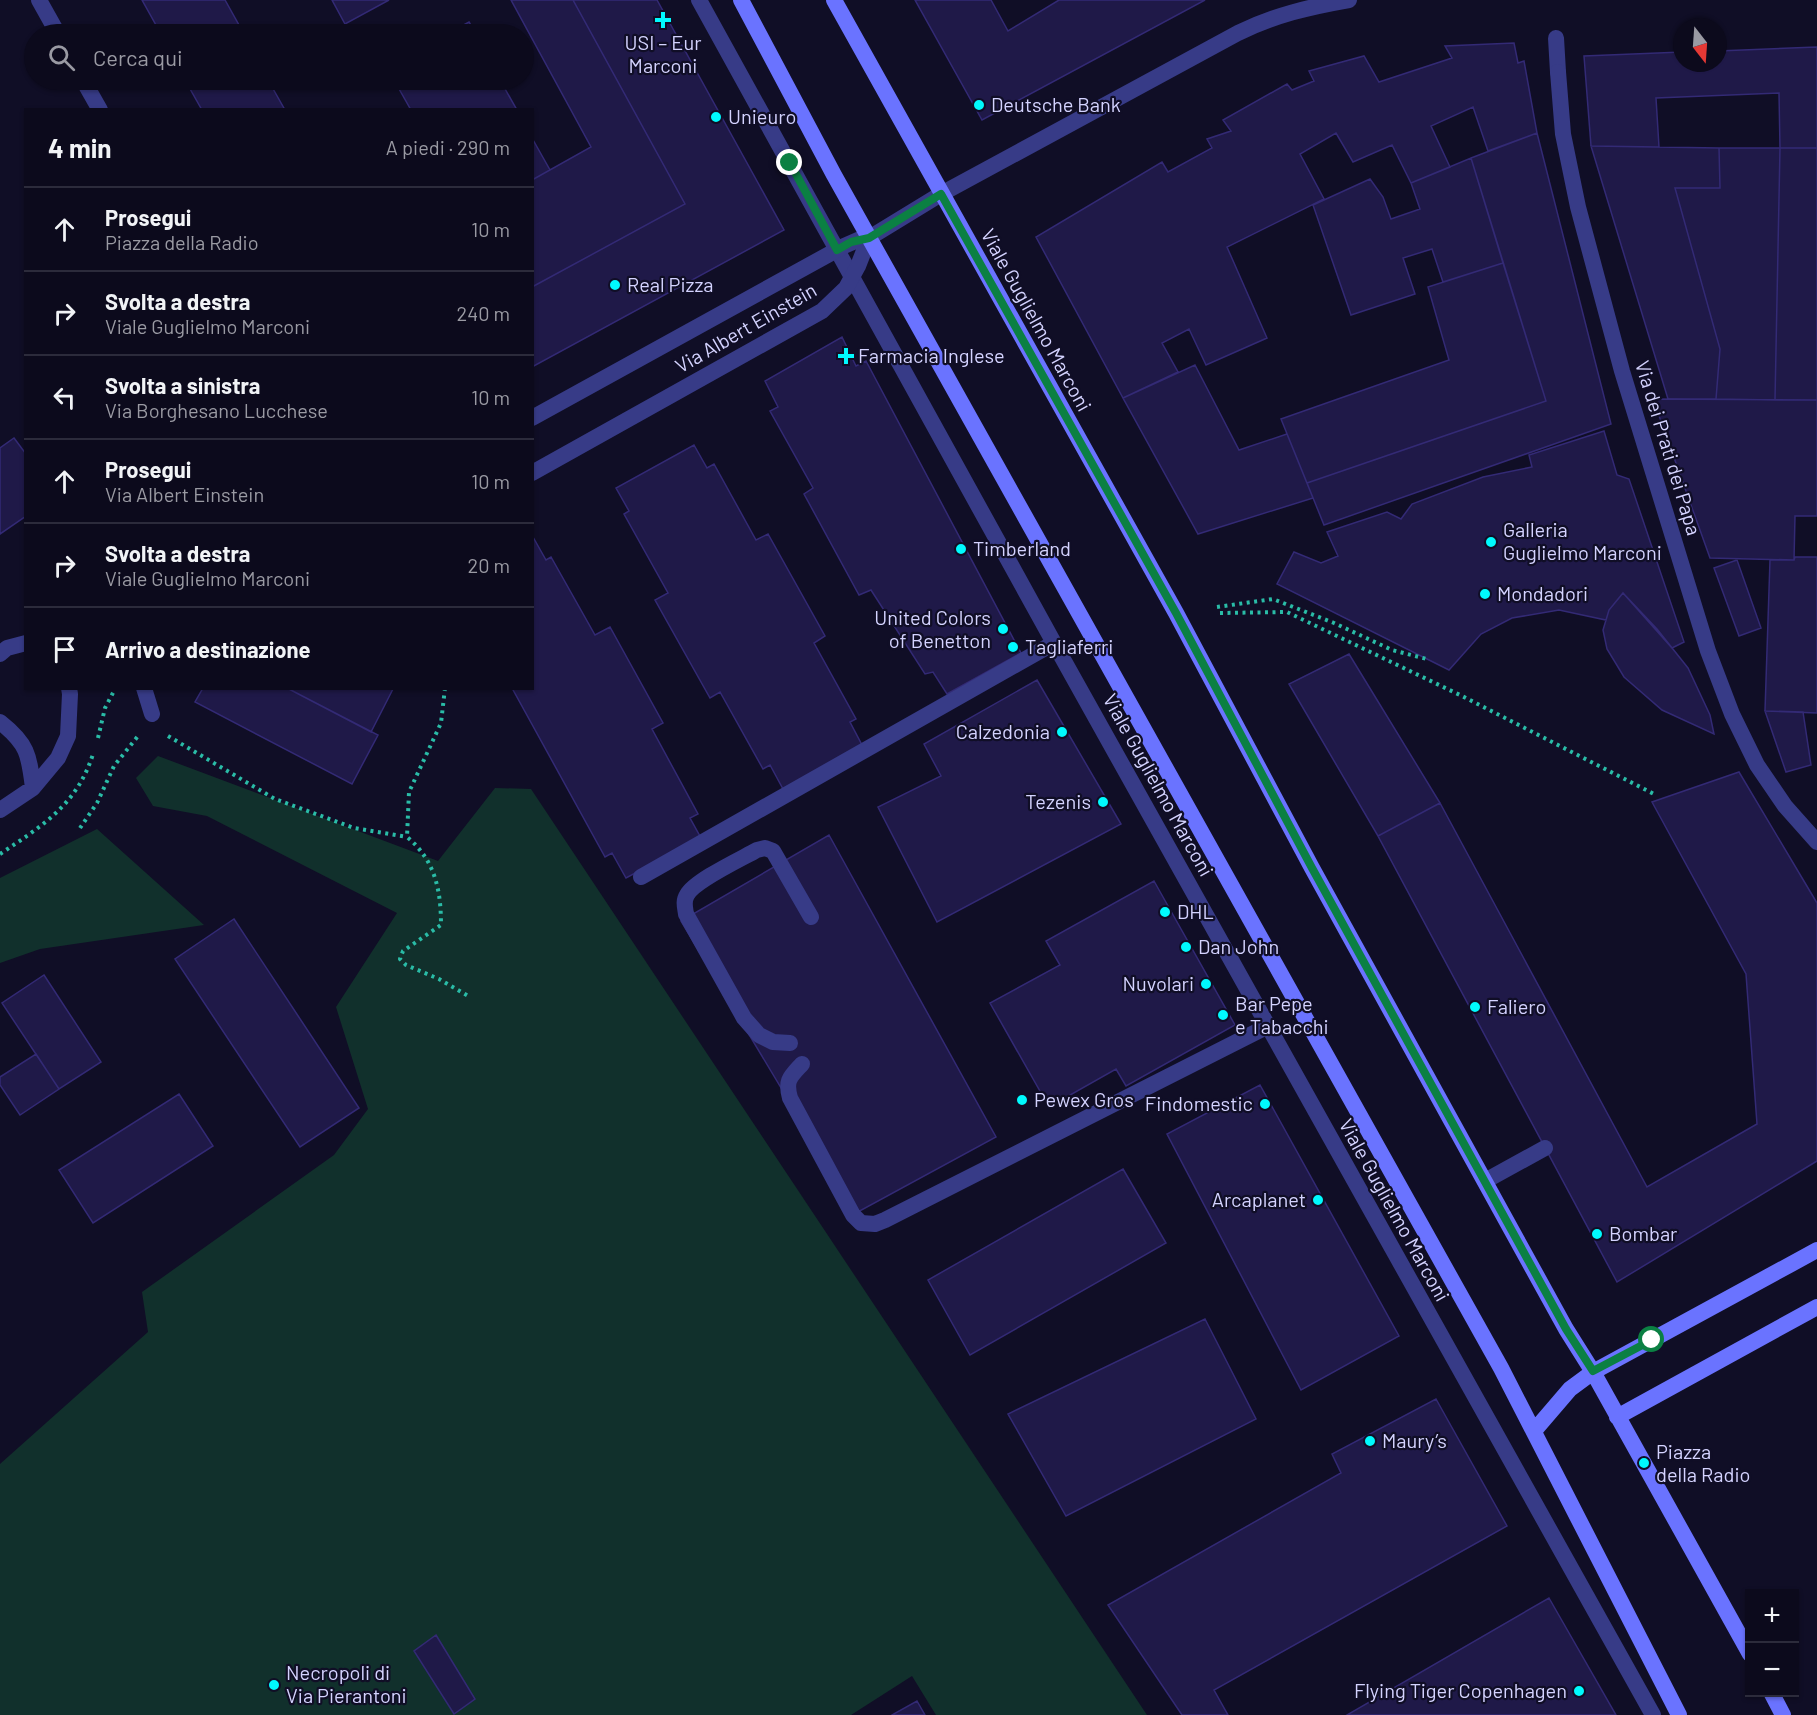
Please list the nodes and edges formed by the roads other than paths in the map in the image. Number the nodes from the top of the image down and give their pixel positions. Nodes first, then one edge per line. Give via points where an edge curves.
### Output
1 (39, 0) edge
2 (699, 0) edge
3 (741, 0) edge
4 (834, 0) edge
5 (1349, 0) edge
6 (52, 24) edge
7 (1556, 38) dead end
8 (89, 90) edge
9 (99, 108) edge
10 (941, 194) junction
11 (869, 238) junction
12 (837, 250) junction
13 (852, 278) junction
14 (534, 417) edge
15 (534, 472) edge
16 (1054, 643) junction
17 (24, 644) edge
18 (0, 654) edge
19 (72, 690) edge
20 (145, 690) edge
21 (152, 714) road end
22 (0, 722) edge
23 (33, 788) junction
24 (0, 810) edge
25 (1817, 842) edge
26 (641, 877) dead end
27 (811, 917) dead end
28 (1268, 1026) junction
29 (790, 1043) dead end
30 (802, 1064) dead end
31 (1545, 1148) dead end
32 (1485, 1181) junction
33 (1817, 1250) edge
34 (1817, 1307) edge
35 (1593, 1371) junction
36 (1617, 1417) junction
37 (1534, 1431) junction
38 (1745, 1647) edge
39 (1774, 1697) edge
40 (1653, 1715) edge
41 (1679, 1715) edge
42 (1783, 1715) edge

1 - 6 street
2 - 12 street, Viale Guglielmo Marconi
3 - 11 main road, Viale Guglielmo Marconi
4 - 10 main road, Viale Guglielmo Marconi
5 - 10 street via 1299,9 1253,26
7 - 25 street, Via dei Prati dei Papa via 1563,134 1578,207 1622,371 1708,651 1757,765 1785,806
8 - 9 street
10 - 11 street
10 - 32 main road, Viale Guglielmo Marconi via 1176,613
11 - 12 street, Via Albert Einstein
11 - 13 street, Via Albert Einstein
11 - 37 main road, Viale Guglielmo Marconi
12 - 13 street, Viale Guglielmo Marconi
12 - 14 street, Via Albert Einstein
13 - 15 street, Via Albert Einstein via 822,310
13 - 16 street, Viale Guglielmo Marconi
16 - 26 street
16 - 28 street, Viale Guglielmo Marconi
17 - 18 street
19 - 23 street via 68,736 58,758
20 - 21 street
22 - 23 street via 21,742 29,757
23 - 24 street
27 - 29 street via 773,851 765,848 697,884 684,902 686,914 744,1018 759,1035 773,1042
28 - 30 street via 875,1224 861,1223 853,1215 790,1098 789,1078
28 - 40 street, Viale Guglielmo Marconi
31 - 32 street
32 - 35 main road, Viale Guglielmo Marconi
33 - 35 main road
34 - 36 main road
35 - 36 main road, Viale Guglielmo Marconi
35 - 37 main road via 1570,1389
36 - 38 main road
37 - 41 main road
39 - 42 main road

